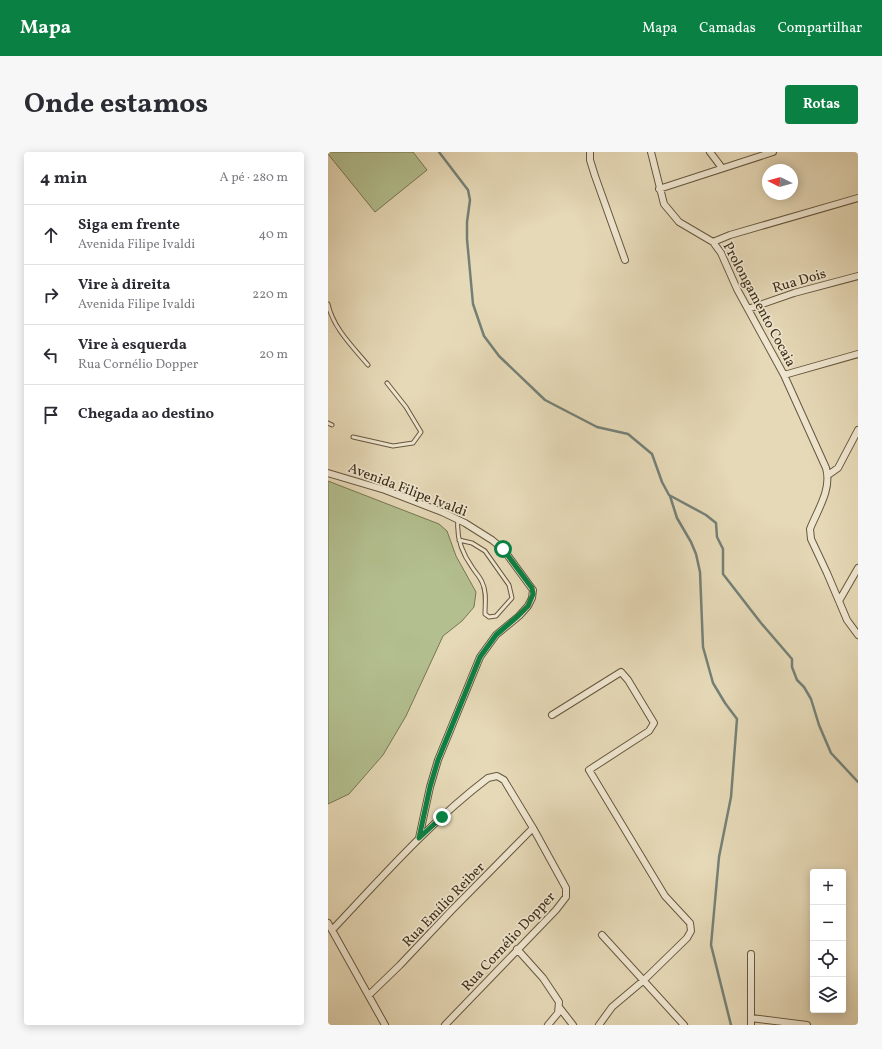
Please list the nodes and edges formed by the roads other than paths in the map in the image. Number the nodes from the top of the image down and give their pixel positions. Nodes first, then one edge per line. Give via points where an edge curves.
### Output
1 (590, 152) edge
2 (651, 152) edge
3 (710, 152) edge
4 (773, 152) edge
5 (722, 168) junction
6 (659, 189) junction
7 (858, 198) edge
8 (713, 242) junction
9 (625, 260) dead end
10 (858, 276) edge
11 (328, 304) edge
12 (748, 309) junction
13 (858, 354) edge
14 (368, 365) dead end
15 (784, 375) junction
16 (387, 383) dead end
17 (328, 423) edge
18 (332, 425) dead end
19 (858, 430) edge
20 (353, 437) dead end
21 (328, 472) edge
22 (828, 475) junction
23 (458, 519) junction
24 (459, 540) junction
25 (858, 568) edge
26 (839, 601) junction
27 (858, 635) edge
28 (552, 715) dead end
29 (533, 828) junction
30 (419, 838) junction
31 (328, 923) edge
32 (332, 930) junction
33 (602, 935) dead end
34 (518, 949) junction
35 (751, 954) dead end
36 (644, 980) junction
37 (369, 995) junction
38 (559, 1007) junction
39 (751, 1018) junction
40 (385, 1025) edge
41 (445, 1025) edge
42 (548, 1025) edge
43 (573, 1025) edge
44 (599, 1025) edge
45 (684, 1025) edge
46 (751, 1025) edge
47 (807, 1025) edge

1 - 9 street via 597,182
2 - 6 street, Prolongamento Cocaia
3 - 5 street
4 - 5 street
5 - 6 street
6 - 8 street, Prolongamento Cocaia via 664,204 679,222
7 - 8 street
8 - 12 street, Prolongamento Cocaia via 725,259
10 - 12 street, Rua Dois via 794,293
11 - 14 lane via 338,329
12 - 15 street, Prolongamento Cocaia
13 - 15 street
15 - 22 street, Prolongamento Cocaia
16 - 20 lane via 406,406 422,432 413,443 393,446
17 - 18 lane
19 - 22 street via 838,468
21 - 23 street, Avenida Filipe Ivaldi via 385,490
22 - 26 street via 828,487 810,534
23 - 24 lane
23 - 30 street, Avenida Filipe Ivaldi via 503,549 532,588 533,594 528,606 496,635 480,657 438,760
24 - 24 lane via 470,565 482,582 485,614 489,617 496,616 512,598 509,585 485,551 472,543
25 - 26 street
26 - 27 street via 847,620
28 - 36 street via 621,672 654,723 649,731 589,770 665,896 691,926 687,938
29 - 30 street, Rua Cornélio Dopper via 504,780 492,776 473,789
29 - 34 street, Rua Cornélio Dopper via 567,893 563,902
29 - 37 street, Rua Emílio Reiber
30 - 32 street, Rua Cornélio Dopper
31 - 32 street
32 - 37 street
33 - 36 street
34 - 38 street via 556,996
34 - 41 street, Rua Cornélio Dopper
35 - 39 street
36 - 44 street via 612,1007
36 - 45 street
37 - 40 street
38 - 42 street via 555,1018
38 - 43 street
39 - 46 street
39 - 47 street

